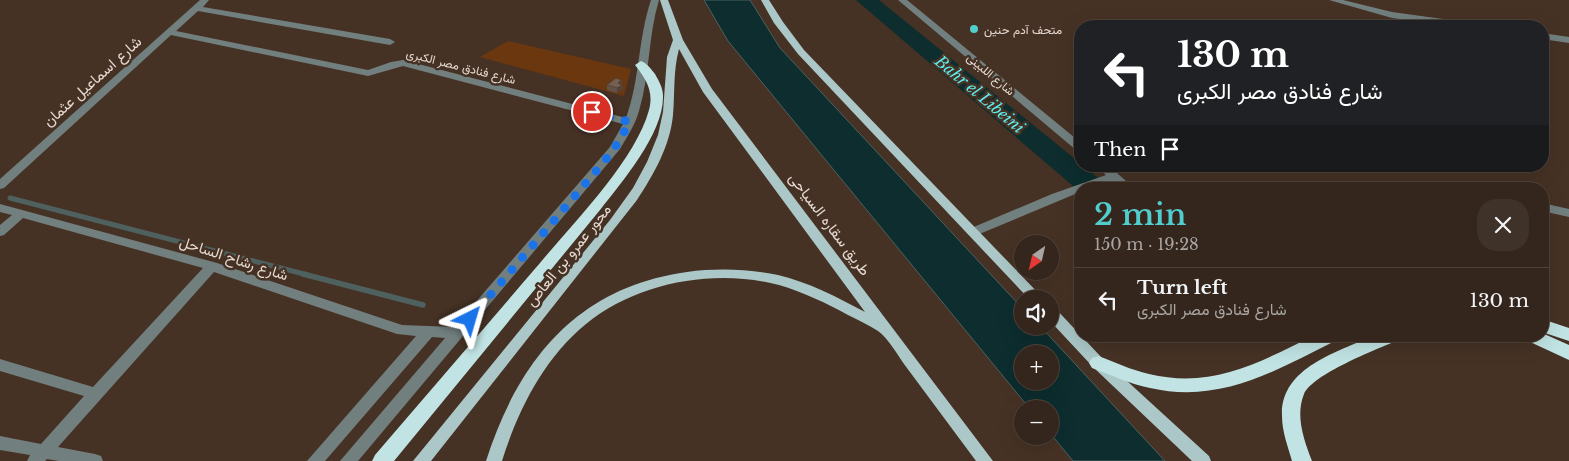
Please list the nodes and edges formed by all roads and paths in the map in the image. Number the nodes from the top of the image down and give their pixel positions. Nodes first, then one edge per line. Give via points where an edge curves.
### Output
1 (204, 0) edge
2 (655, 0) edge
3 (664, 0) edge
4 (765, 0) edge
5 (902, 0) edge
6 (1333, 0) edge
7 (196, 8) junction
8 (1432, 20) edge
9 (169, 32) junction
10 (1549, 37) edge
11 (678, 40) junction
12 (1569, 40) edge
13 (390, 42) dead end
14 (641, 65) junction
15 (630, 122) junction
16 (1074, 143) edge
17 (1106, 172) edge
18 (1109, 178) junction
19 (1098, 182) edge
20 (1116, 182) edge
21 (0, 185) edge
22 (1074, 191) edge
23 (0, 208) edge
24 (1549, 208) edge
25 (21, 214) junction
26 (1569, 214) edge
27 (0, 232) edge
28 (974, 232) junction
29 (212, 266) junction
30 (1029, 290) edge
31 (1059, 322) edge
32 (1549, 328) edge
33 (888, 330) junction
34 (428, 332) junction
35 (458, 333) junction
36 (1569, 335) edge
37 (1074, 338) edge
38 (1078, 342) edge
39 (1317, 342) edge
40 (1378, 342) edge
41 (1546, 342) edge
42 (1569, 354) edge
43 (1098, 363) junction
44 (0, 365) edge
45 (96, 394) junction
46 (0, 443) edge
47 (40, 456) edge
48 (96, 461) edge
49 (315, 461) edge
50 (348, 461) edge
51 (382, 461) edge
52 (421, 461) edge
53 (494, 461) edge
54 (985, 461) edge
55 (1204, 461) edge
56 (1302, 461) edge

1 - 7 street, شارع اسماعيل عثمان
2 - 14 street
3 - 11 main road, طريق سقاره السياحى
4 - 28 main road via 801,52
5 - 16 street, شارع اللبينى
6 - 8 street
7 - 9 street, شارع اسماعيل عثمان
7 - 13 street
9 - 15 street, شارع فنادق مصر الكبرى via 368,73 390,64 403,63
9 - 21 street, شارع اسماعيل عثمان
10 - 12 street
11 - 33 main road, طريق سقاره السياحى via 707,90
11 - 52 main road, محور عمرو بن العاص via 672,53 666,127 640,188
14 - 15 street
14 - 51 highway via 655,86 657,102 647,129 626,166
15 - 35 street via 603,163
17 - 18 street
18 - 19 street
18 - 20 street
22 - 28 street
23 - 25 street, شارع رشاح الساحل
24 - 26 street
25 - 27 street
25 - 29 street, شارع رشاح الساحل
28 - 30 main road
29 - 34 street, شارع رشاح الساحل via 402,330
29 - 45 street
31 - 37 main road
32 - 36 highway
33 - 53 main road via 805,288 749,275 690,276 632,291 581,320 546,358 518,403
33 - 54 main road, طريق سقاره السياحى
34 - 35 street, شارع رشاح الساحل
34 - 49 street
35 - 50 street
38 - 43 main road
39 - 43 highway via 1276,363 1224,383 1206,386 1148,381
40 - 56 highway via 1313,373 1299,386 1291,416
41 - 42 highway
43 - 55 main road
44 - 45 street
45 - 47 street
46 - 47 street
47 - 48 street

